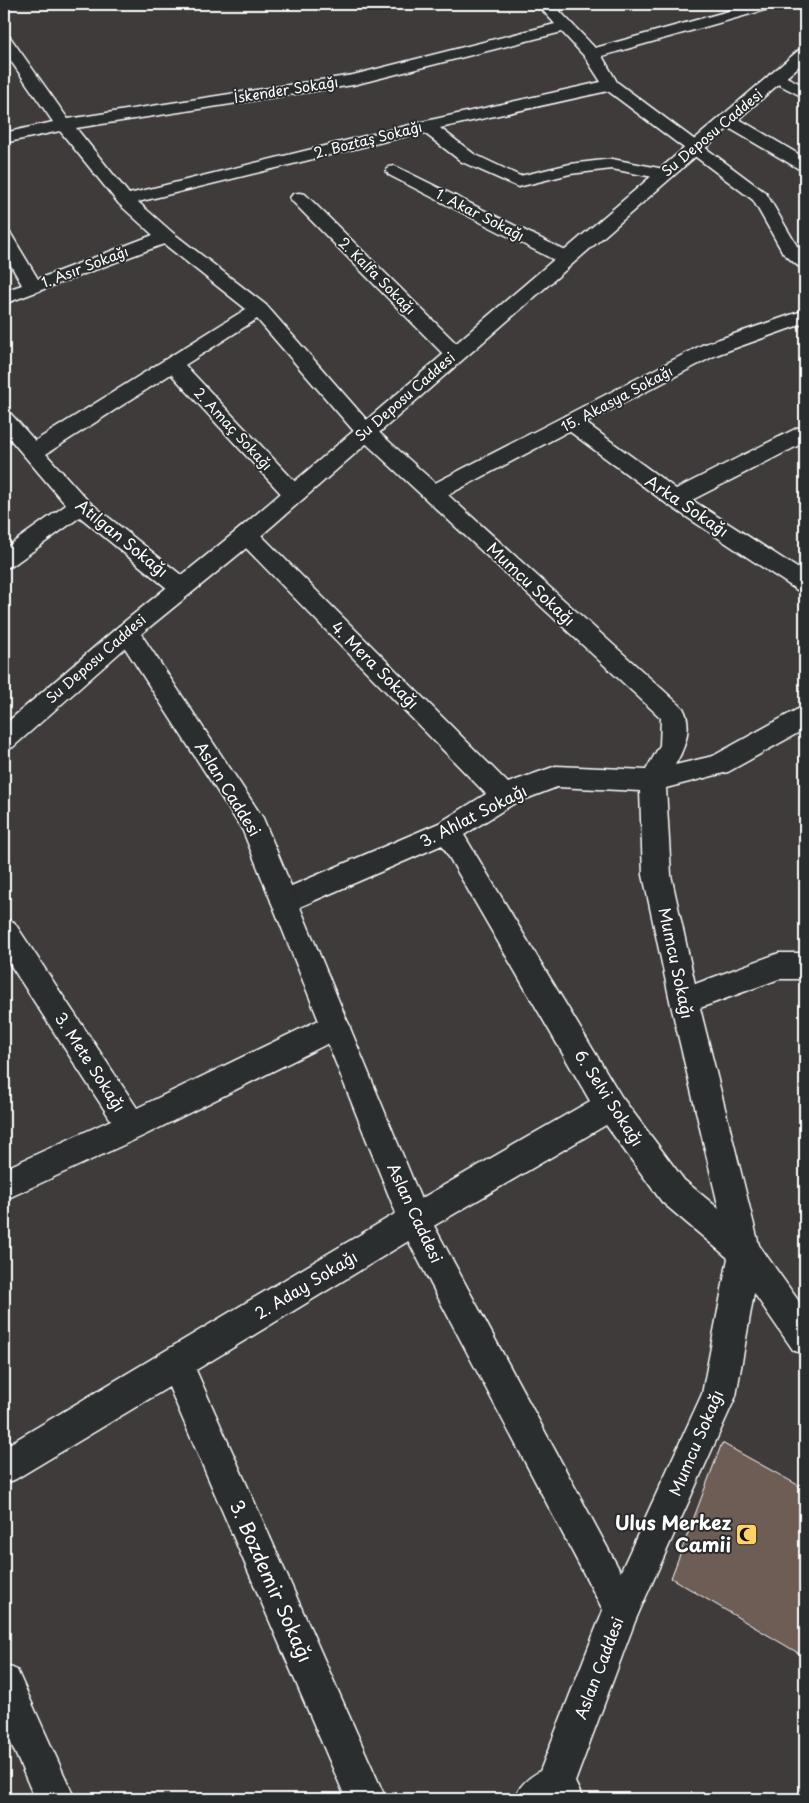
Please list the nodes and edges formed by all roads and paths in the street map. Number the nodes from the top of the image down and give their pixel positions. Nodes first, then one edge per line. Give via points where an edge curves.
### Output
1 (770, 4) edge
2 (551, 5) edge
3 (566, 26) junction
4 (4, 40) edge
5 (805, 53) edge
6 (592, 54) junction
7 (776, 77) junction
8 (611, 84) junction
9 (805, 93) edge
10 (728, 120) junction
11 (64, 125) junction
12 (426, 126) junction
13 (4, 138) edge
14 (695, 149) junction
15 (805, 165) edge
16 (395, 171) dead end
17 (663, 174) junction
18 (298, 198) dead end
19 (125, 200) junction
20 (166, 237) junction
21 (4, 238) edge
22 (565, 258) junction
23 (805, 262) edge
24 (33, 287) junction
25 (4, 298) edge
26 (259, 309) junction
27 (805, 316) edge
28 (455, 354) junction
29 (172, 364) junction
30 (4, 419) edge
31 (572, 423) junction
32 (365, 431) junction
33 (805, 433) edge
34 (33, 452) junction
35 (293, 493) junction
36 (433, 494) junction
37 (675, 500) junction
38 (80, 506) junction
39 (247, 534) junction
40 (4, 560) edge
41 (805, 584) edge
42 (182, 588) junction
43 (127, 632) junction
44 (805, 717) edge
45 (4, 740) edge
46 (653, 781) junction
47 (504, 796) junction
48 (448, 831) junction
49 (286, 901) junction
50 (4, 931) edge
51 (805, 966) edge
52 (684, 1002) junction
53 (335, 1026) junction
54 (610, 1106) junction
55 (132, 1126) junction
56 (4, 1185) edge
57 (414, 1220) junction
58 (745, 1252) junction
59 (805, 1338) edge
60 (176, 1363) junction
61 (4, 1466) edge
62 (622, 1608) junction
63 (4, 1683) edge
64 (551, 1794) edge
65 (54, 1799) edge
66 (366, 1799) edge

1 - 6 street
2 - 3 street
3 - 6 street
3 - 11 street, İskender Sokağı via 353,80
4 - 11 street, Mumcu Sokağı
5 - 7 street, Su Deposu Caddesi
6 - 8 street
7 - 9 street
7 - 10 street, Su Deposu Caddesi
8 - 12 street, 2. Boztaş Sokağı
8 - 14 street
10 - 14 street, Su Deposu Caddesi
10 - 15 street
11 - 13 street, İskender Sokağı
11 - 19 street, Mumcu Sokağı
12 - 17 street via 468,158 518,182 570,169 612,164
12 - 19 street, 2. Boztaş Sokağı
14 - 17 street, Su Deposu Caddesi
14 - 23 street via 760,198 790,249
16 - 22 street, 1. Akar Sokağı
17 - 22 street, Su Deposu Caddesi
18 - 28 street, 2. Kalfa Sokağı
19 - 20 street, Mumcu Sokağı
20 - 24 street, 1. Asır Sokağı
20 - 26 street, Mumcu Sokağı
21 - 24 street
22 - 28 street, Su Deposu Caddesi
24 - 25 street, 1. Asır Sokağı
26 - 29 street
26 - 32 street, Mumcu Sokağı
27 - 31 street, 15. Akasya Sokağı via 709,350
28 - 32 street, Su Deposu Caddesi
29 - 34 street
29 - 35 street, 2. Amaç Sokağı
30 - 34 street, Atılgan Sokağı
31 - 36 street, 15. Akasya Sokağı
31 - 37 street, Arka Sokağı
32 - 35 street, Su Deposu Caddesi
32 - 36 street, Mumcu Sokağı
33 - 37 street
34 - 38 street, Atılgan Sokağı
35 - 39 street, Su Deposu Caddesi
36 - 46 street, Mumcu Sokağı via 674,715 673,746
37 - 41 street, Arka Sokağı
38 - 40 street
38 - 42 street, Atılgan Sokağı
39 - 42 street, Su Deposu Caddesi
39 - 47 street, 4. Mera Sokağı
42 - 43 street, Su Deposu Caddesi
43 - 45 street, Su Deposu Caddesi
43 - 49 street, Aslan Caddesi via 254,826
44 - 46 street, 3. Ahlat Sokağı via 719,765
46 - 47 street, 3. Ahlat Sokağı via 556,776
46 - 52 street, Mumcu Sokağı via 657,875
47 - 48 street, 3. Ahlat Sokağı
48 - 49 street, 3. Ahlat Sokağı
48 - 54 street, 6. Selvi Sokağı
49 - 53 street, Aslan Caddesi
50 - 55 street, 3. Mete Sokağı
51 - 52 street via 780,966
52 - 58 street, Mumcu Sokağı
53 - 55 street
53 - 57 street, Aslan Caddesi
54 - 57 street, 2. Aday Sokağı
54 - 58 street, 6. Selvi Sokağı via 673,1191
55 - 56 street, 3. Mete Sokağı
57 - 60 street, 2. Aday Sokağı
57 - 62 street, Aslan Caddesi
58 - 59 street, 6. Selvi Sokağı
58 - 62 street, Mumcu Sokağı via 719,1396
60 - 61 street, 2. Aday Sokağı
60 - 66 street, 3. Bozdemir Sokağı
62 - 64 street, Aslan Caddesi
63 - 65 street

